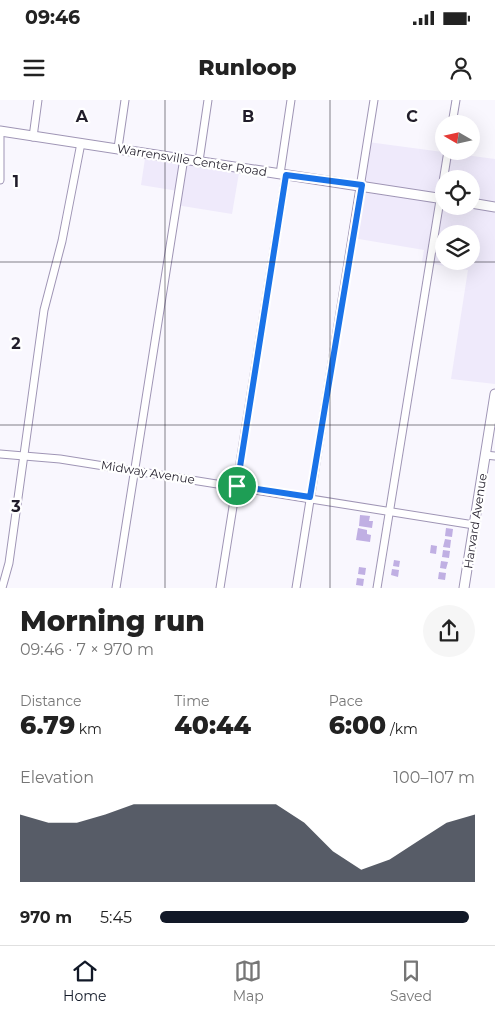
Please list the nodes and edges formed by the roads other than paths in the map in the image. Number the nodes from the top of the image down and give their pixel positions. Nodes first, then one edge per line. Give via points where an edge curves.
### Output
1 (38, 100) edge
2 (125, 100) edge
3 (208, 100) edge
4 (291, 100) edge
5 (374, 100) edge
6 (456, 100) edge
7 (454, 115) edge
8 (0, 132) edge
9 (33, 137) junction
10 (81, 143) junction
11 (118, 148) junction
12 (184, 158) junction
13 (199, 161) junction
14 (283, 174) junction
15 (0, 180) edge
16 (362, 185) junction
17 (435, 197) edge
18 (480, 204) edge
19 (495, 207) edge
20 (439, 215) edge
21 (495, 394) edge
22 (0, 454) edge
23 (25, 455) junction
24 (485, 455) junction
25 (495, 456) edge
26 (135, 470) junction
27 (237, 486) junction
28 (310, 497) junction
29 (389, 511) junction
30 (474, 525) junction
31 (2, 588) edge
32 (116, 588) edge
33 (220, 588) edge
34 (296, 588) edge
35 (377, 588) edge
36 (464, 588) edge

1 - 9 street
2 - 11 street
3 - 13 street
4 - 14 street
5 - 16 street
6 - 7 street
8 - 9 main road, Warrensville Center Road
8 - 15 street
9 - 10 main road, Warrensville Center Road
10 - 11 main road, Warrensville Center Road
10 - 23 street via 62,241 44,310
11 - 12 main road, Warrensville Center Road
12 - 13 main road, Warrensville Center Road
12 - 26 street
13 - 14 main road, Warrensville Center Road
14 - 16 main road, Warrensville Center Road
14 - 27 street
16 - 17 main road, Warrensville Center Road
16 - 28 street
18 - 19 main road
20 - 29 street
21 - 24 main road, Harvard Avenue
22 - 23 street, Midway Avenue
23 - 26 street, Midway Avenue
23 - 31 street via 9,563
24 - 25 street
24 - 30 main road, Harvard Avenue
26 - 27 street, Midway Avenue
26 - 32 street
27 - 28 street, Midway Avenue
27 - 33 street
28 - 29 street, Midway Avenue
28 - 34 street
29 - 30 street, Midway Avenue
29 - 35 street
30 - 36 main road, Harvard Avenue

